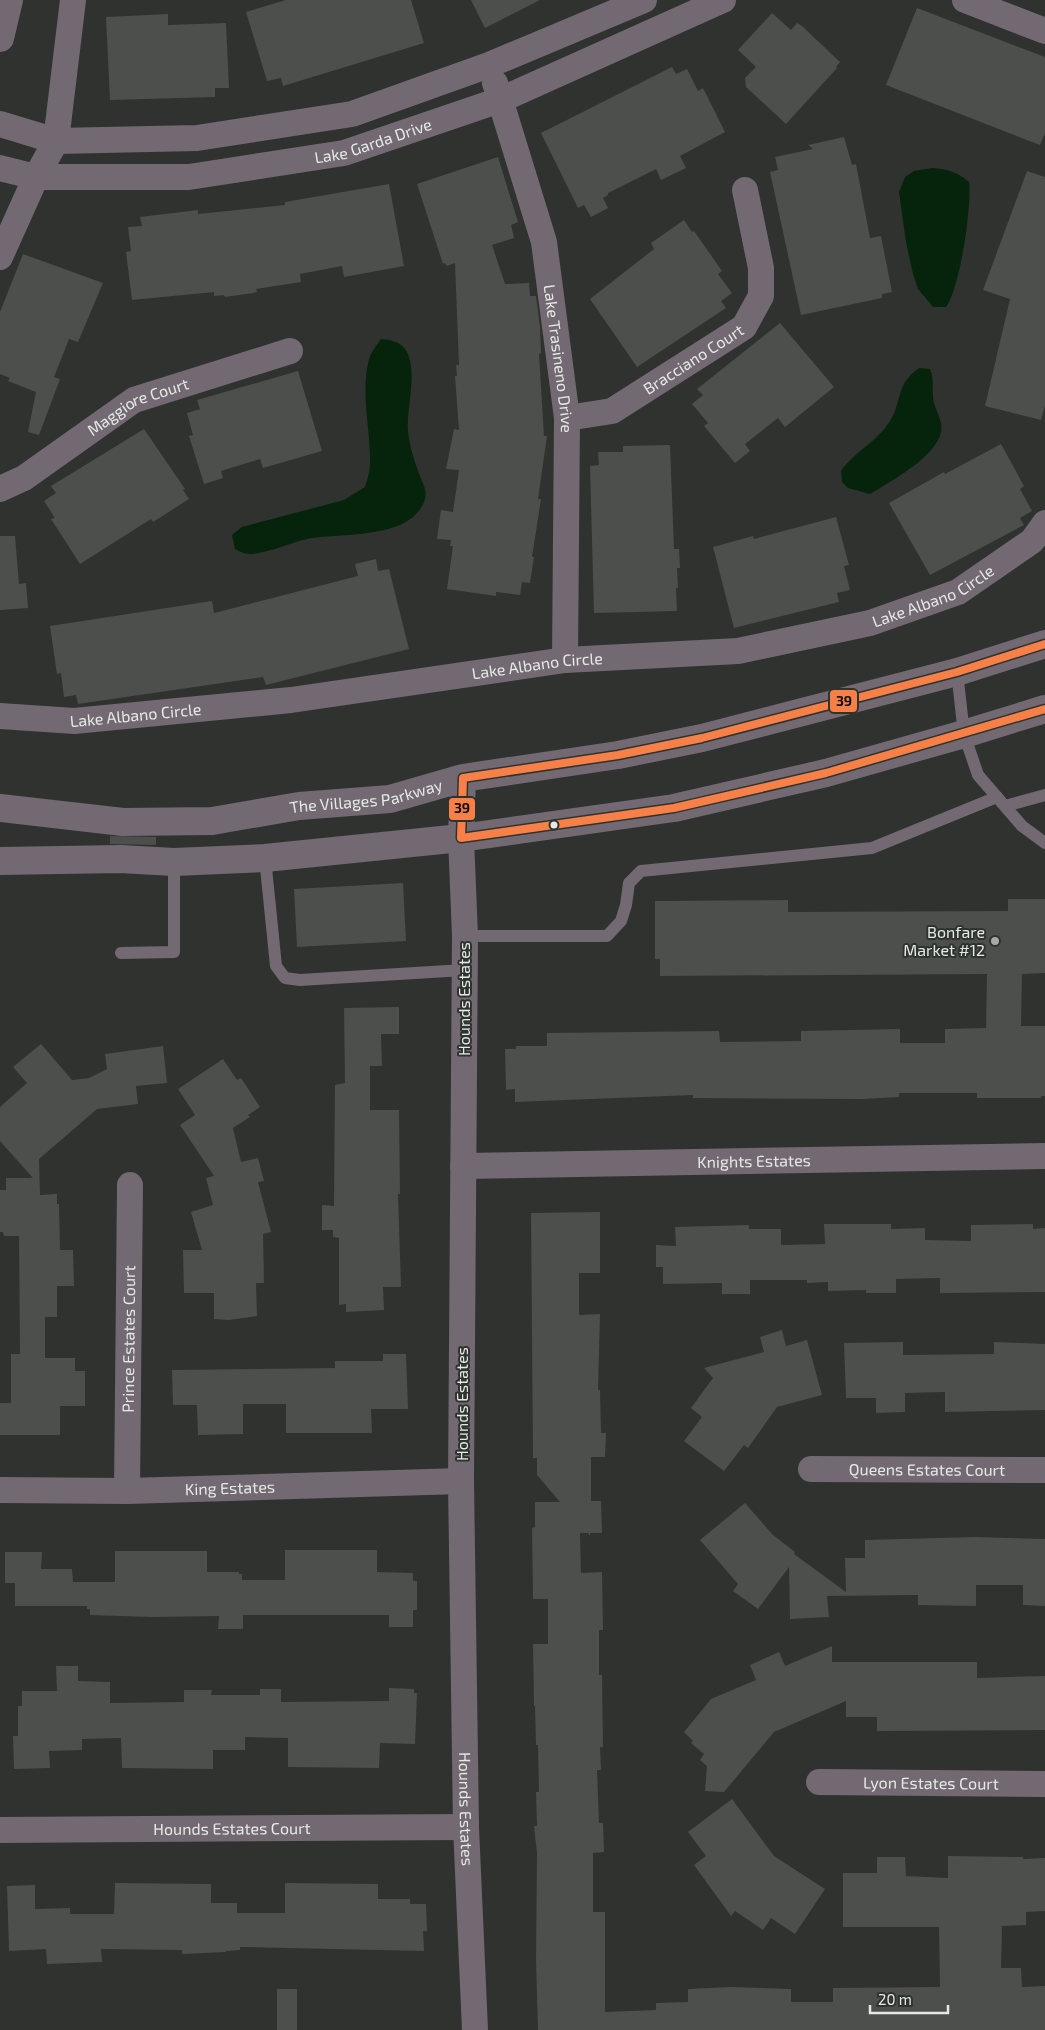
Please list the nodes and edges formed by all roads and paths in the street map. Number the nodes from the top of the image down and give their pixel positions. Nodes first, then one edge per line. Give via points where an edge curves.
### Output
1 (9, 0) edge
2 (73, 0) edge
3 (644, 0) edge
4 (723, 0) edge
5 (965, 0) edge
6 (1045, 31) edge
7 (0, 38) edge
8 (489, 65) junction
9 (500, 100) junction
10 (0, 124) edge
11 (56, 141) junction
12 (0, 168) edge
13 (36, 177) junction
14 (745, 190) dead end
15 (0, 257) edge
16 (290, 351) dead end
17 (567, 418) junction
18 (0, 489) edge
19 (1045, 523) edge
20 (1045, 644) edge
21 (565, 660) junction
22 (956, 672) junction
23 (1045, 709) edge
24 (0, 716) edge
25 (964, 734) junction
26 (463, 778) junction
27 (1045, 795) edge
28 (1001, 802) junction
29 (0, 808) edge
30 (460, 838) junction
31 (1045, 843) edge
32 (264, 858) junction
33 (0, 861) edge
34 (174, 862) junction
35 (465, 936) junction
36 (121, 952) dead end
37 (464, 970) junction
38 (1045, 1156) edge
39 (463, 1166) junction
40 (130, 1185) dead end
41 (811, 1469) dead end
42 (1045, 1470) edge
43 (461, 1481) junction
44 (0, 1490) edge
45 (127, 1491) junction
46 (819, 1782) dead end
47 (1045, 1784) edge
48 (466, 1827) junction
49 (0, 1830) edge
50 (475, 2030) edge

1 - 7 street
2 - 11 street
3 - 8 street, Lake Garda Drive
4 - 9 street, Lake Garda Drive
5 - 6 street
8 - 9 street, Lake Trasineno Drive
8 - 11 street, Lake Garda Drive via 352,114 197,138
9 - 13 street, Lake Garda Drive via 344,153 189,177
9 - 17 street, Lake Trasineno Drive via 544,242
10 - 11 street, Lake Garda Drive
11 - 13 street
12 - 13 street, Lake Garda Drive
13 - 15 street
14 - 17 street, Bracciano Court via 761,268 761,296 744,327 612,411
16 - 18 street, Maggiore Court via 134,400 24,478
17 - 21 street, Lake Trasineno Drive
19 - 21 street, Lake Albano Circle via 1032,542 958,592 870,623 738,651
20 - 22 street, The Villages Parkway
21 - 24 street, Lake Albano Circle via 281,701 74,721
22 - 25 lane
22 - 26 street, The Villages Parkway via 702,738 618,755
23 - 25 street
25 - 28 lane via 978,775
25 - 30 street via 826,773 674,808
26 - 29 street, The Villages Parkway via 390,799 299,806 212,821 124,822
26 - 30 street, Hounds Estates
27 - 28 lane
28 - 31 lane via 1022,826
28 - 35 lane via 872,848 641,871 629,883 621,921 607,936
30 - 32 street
30 - 35 street, Hounds Estates
32 - 34 street
32 - 37 lane via 276,966 285,978 300,980
33 - 34 street via 120,859
34 - 36 lane via 174,952
35 - 37 street, Hounds Estates
37 - 39 street, Hounds Estates
38 - 39 street, Knights Estates
39 - 43 street, Hounds Estates
40 - 45 street, Prince Estates Court
41 - 42 street, Queens Estates Court
43 - 45 street, King Estates
43 - 48 street, Hounds Estates
44 - 45 street, King Estates
46 - 47 street, Lyon Estates Court
48 - 49 street, Hounds Estates Court
48 - 50 street, Hounds Estates

